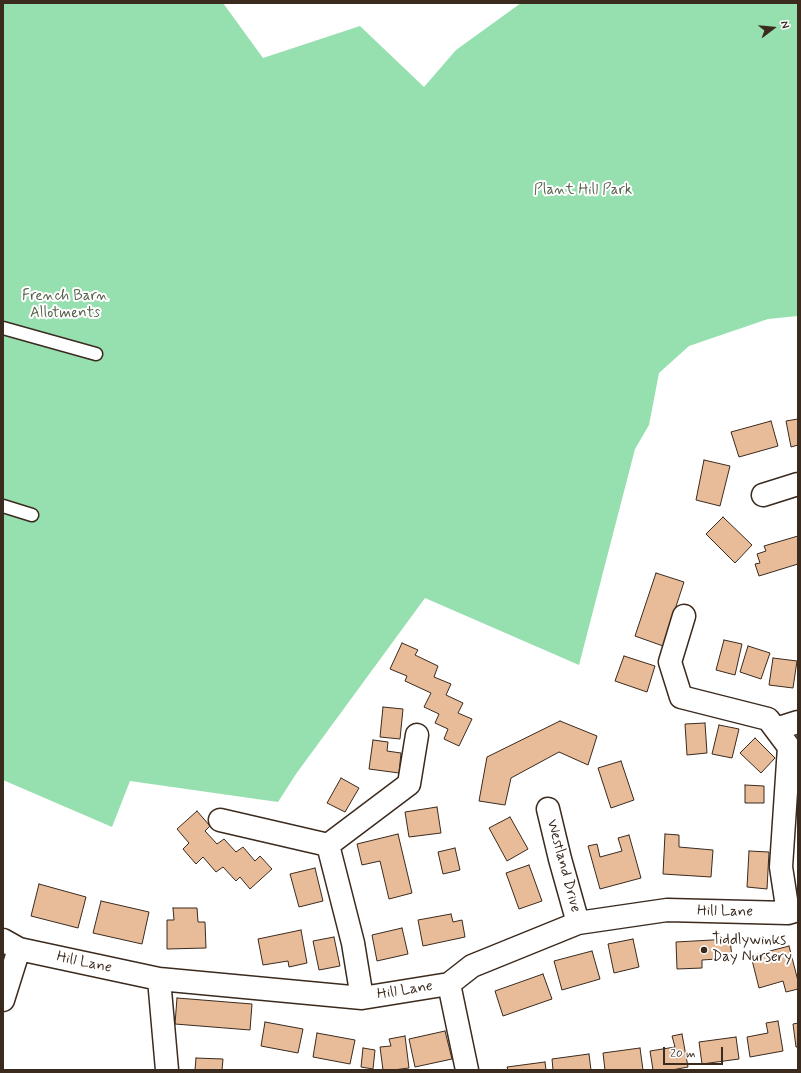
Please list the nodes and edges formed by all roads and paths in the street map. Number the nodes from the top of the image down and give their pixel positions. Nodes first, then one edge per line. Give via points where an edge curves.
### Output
1 (3, 328) edge
2 (96, 354) dead end
3 (798, 484) edge
4 (763, 495) dead end
5 (3, 506) edge
6 (32, 515) dead end
7 (684, 616) dead end
8 (798, 722) edge
9 (776, 729) junction
10 (417, 735) dead end
11 (548, 809) dead end
12 (220, 820) dead end
13 (328, 845) junction
14 (793, 912) edge
15 (578, 923) junction
16 (11, 944) edge
17 (159, 979) junction
18 (449, 984) junction
19 (362, 998) junction
20 (3, 1000) edge
21 (167, 1070) edge
22 (467, 1070) edge

1 - 2 lane
3 - 4 street
5 - 6 lane
7 - 9 street via 670,662 680,697 768,718
8 - 9 street
9 - 14 street via 789,747 781,867
10 - 13 street via 409,784
11 - 15 street, Westland Drive
12 - 13 street
13 - 19 street via 353,943
14 - 15 street, Hill Lane via 667,910
15 - 18 street, Hill Lane via 472,966
16 - 17 street, Hill Lane
16 - 20 street
17 - 19 street, Hill Lane
17 - 21 street
18 - 19 street, Hill Lane
18 - 22 street

